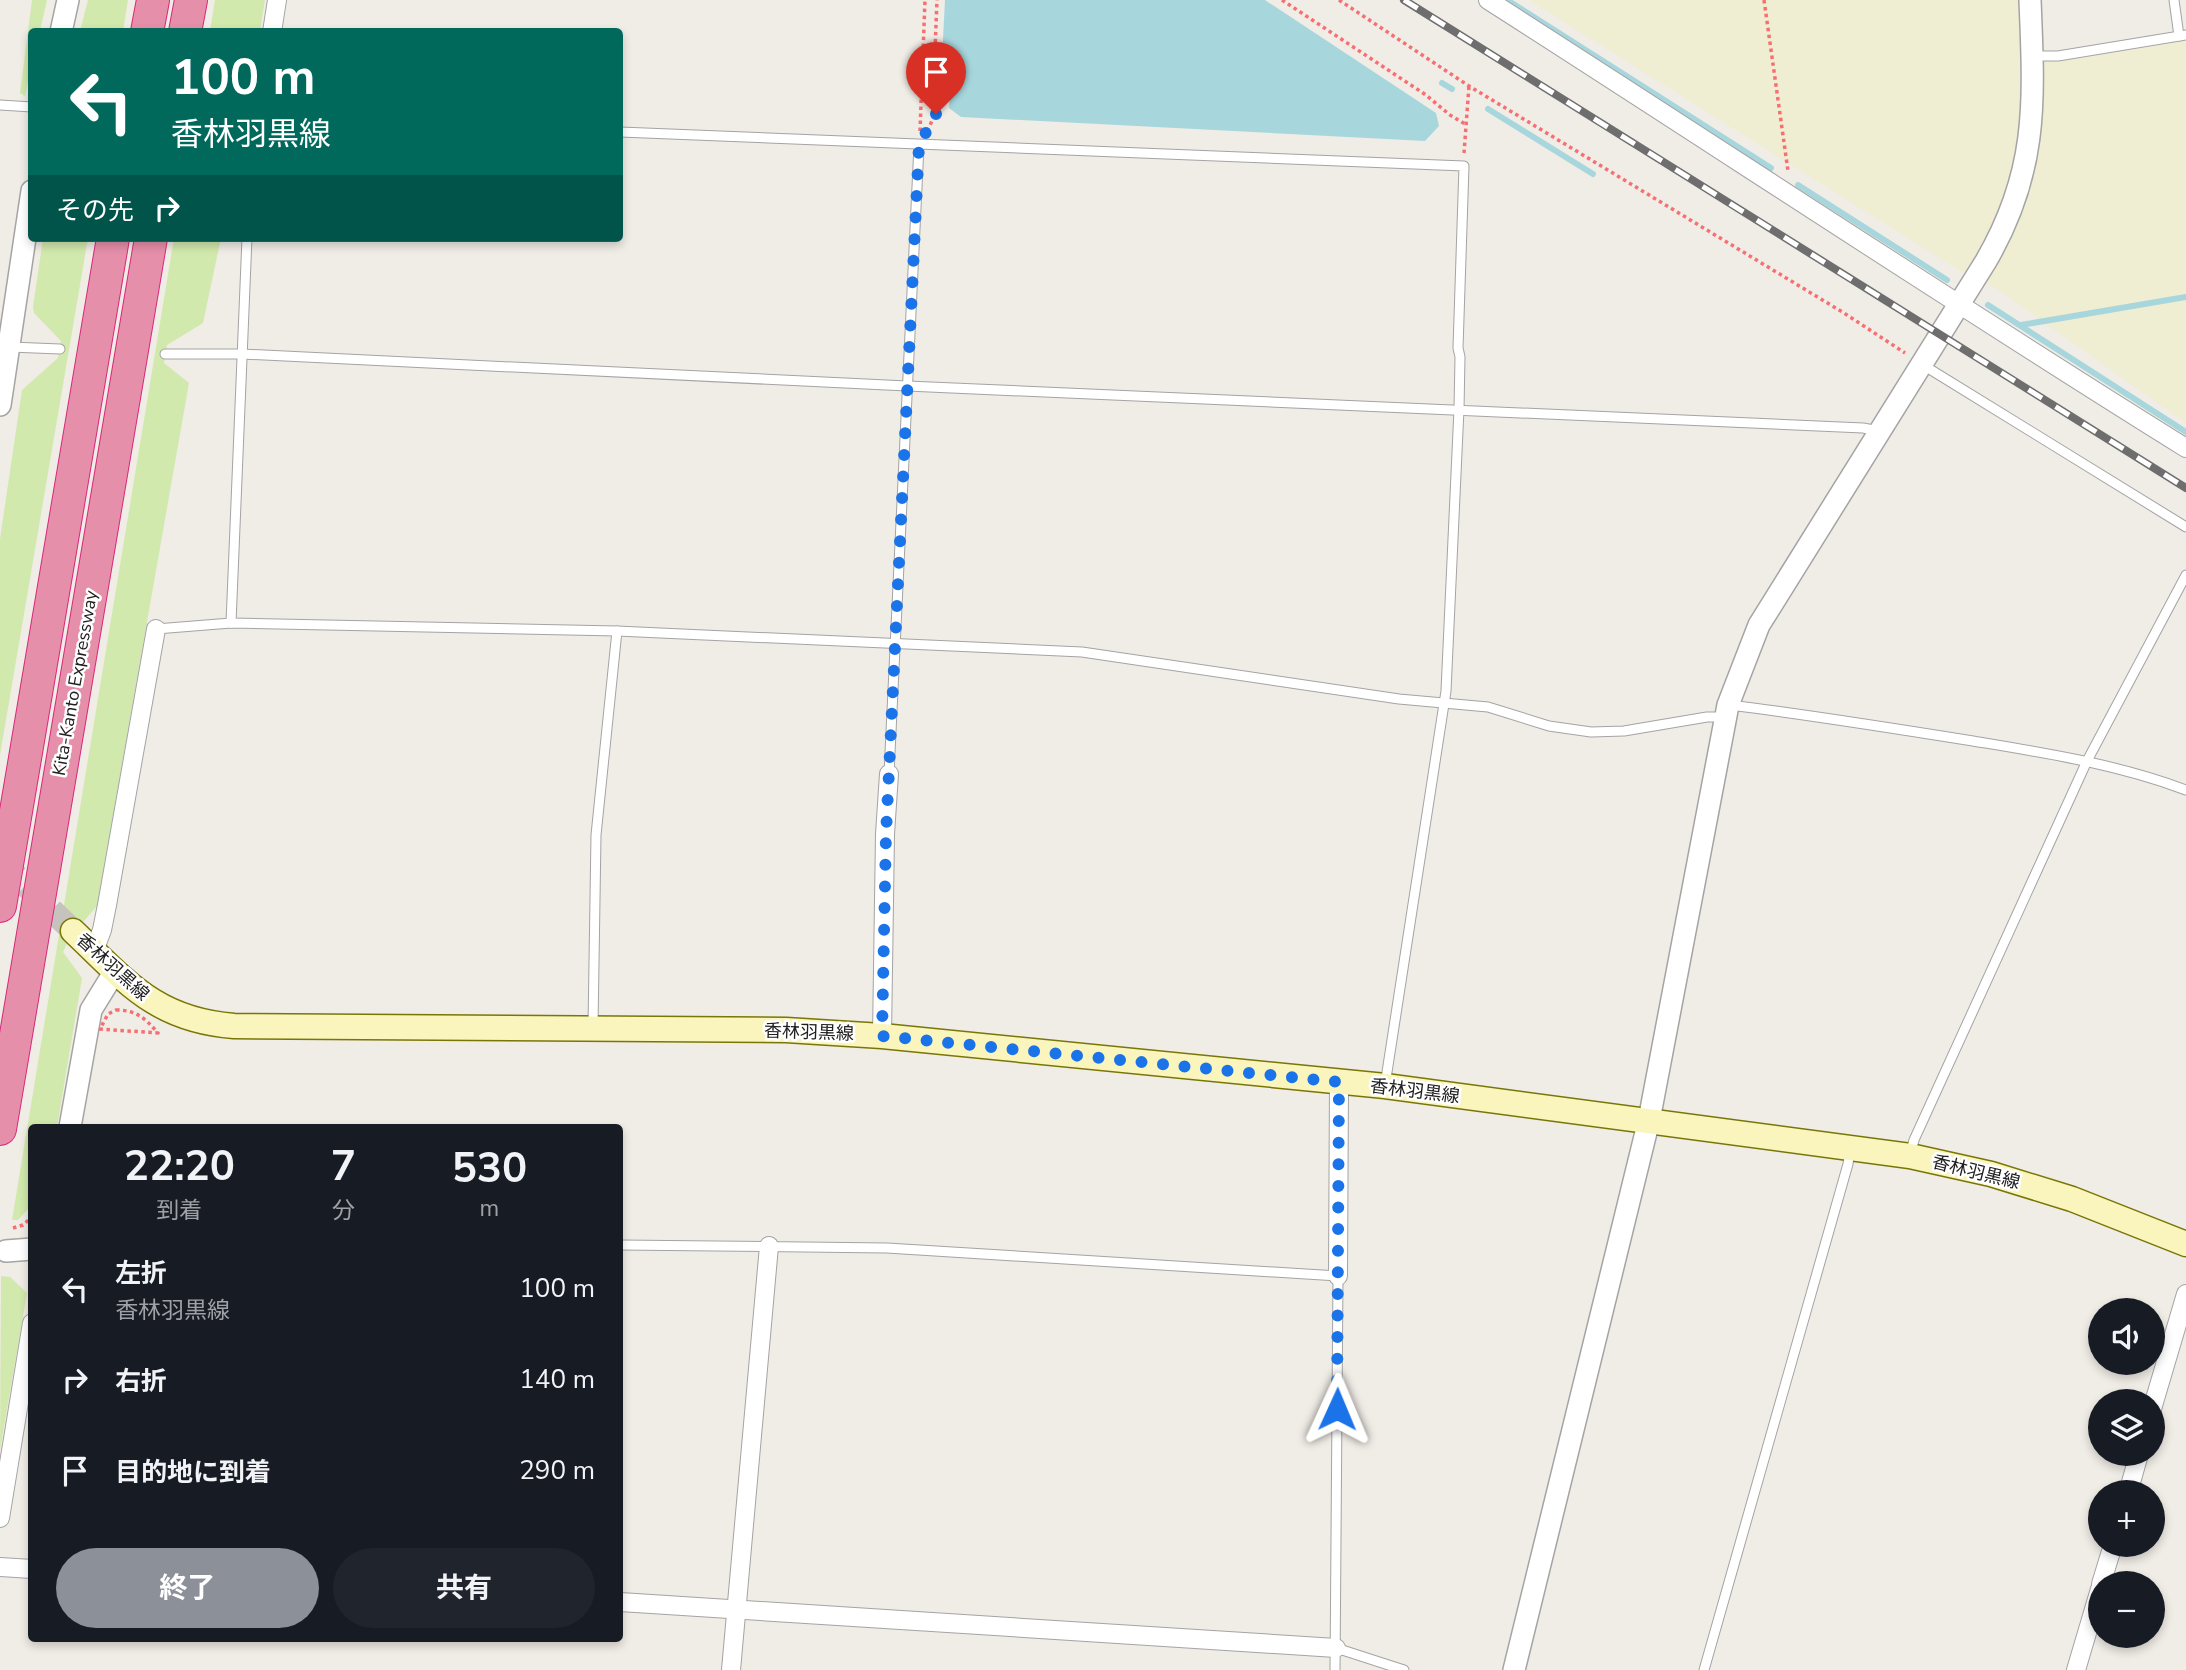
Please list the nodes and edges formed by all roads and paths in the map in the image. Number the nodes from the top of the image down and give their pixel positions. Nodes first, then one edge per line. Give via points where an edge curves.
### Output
1 (68, 0) edge
2 (153, 0) edge
3 (191, 0) edge
4 (277, 0) edge
5 (925, 0) edge
6 (937, 0) edge
7 (1282, 0) edge
8 (1339, 0) edge
9 (1488, 0) edge
10 (1764, 0) edge
11 (2030, 0) edge
12 (2174, 0) edge
13 (62, 28) edge
14 (148, 28) edge
15 (187, 28) edge
16 (273, 28) edge
17 (2183, 36) edge
18 (2032, 56) junction
19 (1469, 86) junction
20 (0, 106) edge
21 (28, 107) edge
22 (1465, 124) junction
23 (623, 132) edge
24 (919, 145) junction
25 (1464, 166) junction
26 (1779, 187) junction
27 (28, 213) edge
28 (112, 242) edge
29 (149, 242) edge
30 (247, 242) edge
31 (1958, 305) junction
32 (4, 347) edge
33 (60, 349) dead end
34 (165, 354) dead end
35 (242, 354) junction
36 (1922, 364) junction
37 (908, 386) junction
38 (0, 405) edge
39 (1459, 409) junction
40 (1879, 431) junction
41 (2186, 448) edge
42 (2186, 527) edge
43 (2186, 575) edge
44 (231, 623) junction
45 (156, 629) joint
46 (617, 631) junction
47 (896, 642) junction
48 (1445, 703) junction
49 (1726, 711) junction
50 (2087, 761) junction
51 (889, 774) joint
52 (2186, 790) edge
53 (0, 906) edge
54 (73, 931) tunnel mouth
55 (94, 951) junction
56 (115, 971) junction
57 (593, 1029) junction
58 (158, 1033) joint
59 (882, 1036) junction
60 (1339, 1082) junction
61 (1385, 1086) junction
62 (1649, 1120) junction
63 (71, 1124) edge
64 (0, 1129) edge
65 (1851, 1147) junction
66 (1910, 1156) junction
67 (28, 1221) edge
68 (11, 1228) dead end
69 (2186, 1244) edge
70 (623, 1245) edge
71 (769, 1246) junction
72 (28, 1250) edge
73 (6, 1251) dead end
74 (1338, 1276) junction
75 (2186, 1294) edge
76 (28, 1347) edge
77 (2158, 1389) edge
78 (0, 1518) edge
79 (0, 1567) edge
80 (28, 1569) edge
81 (623, 1602) edge
82 (735, 1608) junction
83 (2088, 1630) edge
84 (1336, 1648) junction
85 (731, 1670) edge
86 (1335, 1670) edge
87 (1404, 1670) edge
88 (1514, 1670) edge
89 (1704, 1670) edge
90 (2076, 1670) edge

1 - 13 street
2 - 14 highway
3 - 15 highway
4 - 16 street
5 - 24 path
6 - 24 path via 936,114
7 - 22 path
8 - 19 path
9 - 26 street
10 - 26 path via 1788,171
11 - 18 street
12 - 17 lane
17 - 18 lane
18 - 31 street via 2033,110 2022,180 1997,243
19 - 22 path
19 - 36 path
20 - 21 lane
22 - 25 path
23 - 24 lane
24 - 25 lane
24 - 37 lane
25 - 39 lane
26 - 31 street
27 - 32 street
28 - 53 highway, Kita-Kanto Expressway
29 - 64 highway, Kita-Kanto Expressway
30 - 35 lane
31 - 36 street
31 - 41 street
32 - 33 lane
32 - 38 street
34 - 35 lane
35 - 37 lane
35 - 44 lane
36 - 40 street
36 - 42 lane
37 - 39 lane
37 - 47 lane
39 - 40 lane
39 - 48 lane
40 - 49 street via 1759,625
43 - 50 lane
44 - 45 lane
44 - 46 lane
45 - 55 street via 107,905
46 - 47 lane
46 - 57 lane via 596,835
47 - 48 lane via 1082,652
47 - 51 lane
48 - 49 lane via 1488,707 1549,726 1591,732 1634,730
48 - 61 lane
49 - 50 lane via 1833,718
49 - 62 street
50 - 52 lane
50 - 66 lane
51 - 59 street
54 - 55 main road, 香林羽黒線
55 - 56 main road, 香林羽黒線
56 - 57 main road, 香林羽黒線 via 168,1011 220,1025
56 - 63 street via 91,1010
57 - 59 main road, 香林羽黒線 via 786,1030
58 - 58 path via 126,1032 100,1029 108,1014 128,1010 144,1017
59 - 60 main road, 香林羽黒線
60 - 61 main road, 香林羽黒線
60 - 74 street
61 - 62 main road, 香林羽黒線
62 - 65 main road, 香林羽黒線
62 - 88 street
65 - 66 main road, 香林羽黒線
65 - 89 lane
66 - 69 main road, 香林羽黒線 via 2072,1199
67 - 68 path
70 - 71 lane
71 - 74 lane via 887,1248
71 - 82 street
72 - 73 street
74 - 84 lane
75 - 77 street
76 - 78 street
79 - 80 street
81 - 82 street
82 - 84 street
82 - 85 street
83 - 90 street
84 - 86 lane
84 - 87 lane

